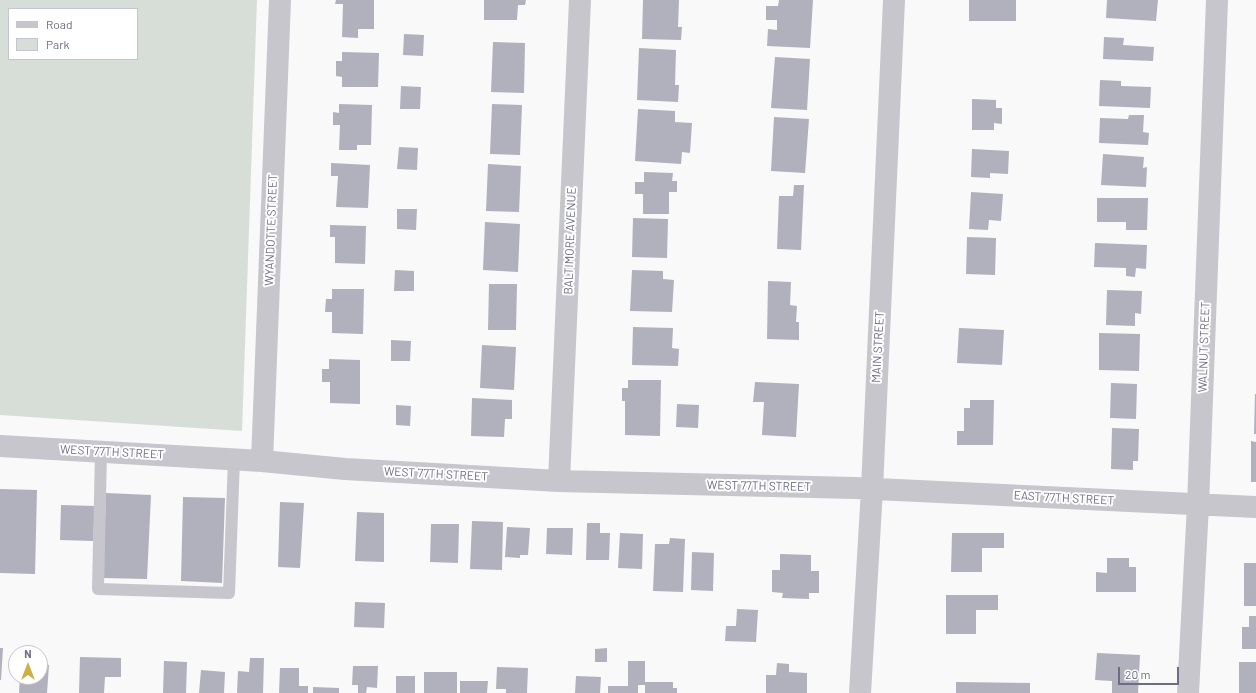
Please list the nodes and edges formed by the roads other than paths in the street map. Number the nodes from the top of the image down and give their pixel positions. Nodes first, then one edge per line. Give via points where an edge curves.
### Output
1 (280, 0) edge
2 (580, 0) edge
3 (894, 0) edge
4 (1217, 0) edge
5 (0, 446) edge
6 (101, 452) junction
7 (234, 459) junction
8 (262, 460) junction
9 (559, 481) junction
10 (872, 489) junction
11 (1198, 505) junction
12 (1256, 507) edge
13 (860, 693) edge
14 (1188, 693) edge

1 - 8 street, WYANDOTTE STREET
2 - 9 street, BALTIMORE AVENUE
3 - 10 street, MAIN STREET
4 - 11 street, WALNUT STREET
5 - 6 street, WEST 77TH STREET
6 - 7 street, WEST 77TH STREET
6 - 7 lane via 98,589 229,593
7 - 8 street, WEST 77TH STREET
8 - 9 street, WEST 77TH STREET via 345,469
9 - 10 street, WEST 77TH STREET
10 - 11 street, EAST 77TH STREET
10 - 13 street, MAIN STREET
11 - 12 street, EAST 77TH STREET
11 - 14 street, WALNUT STREET

